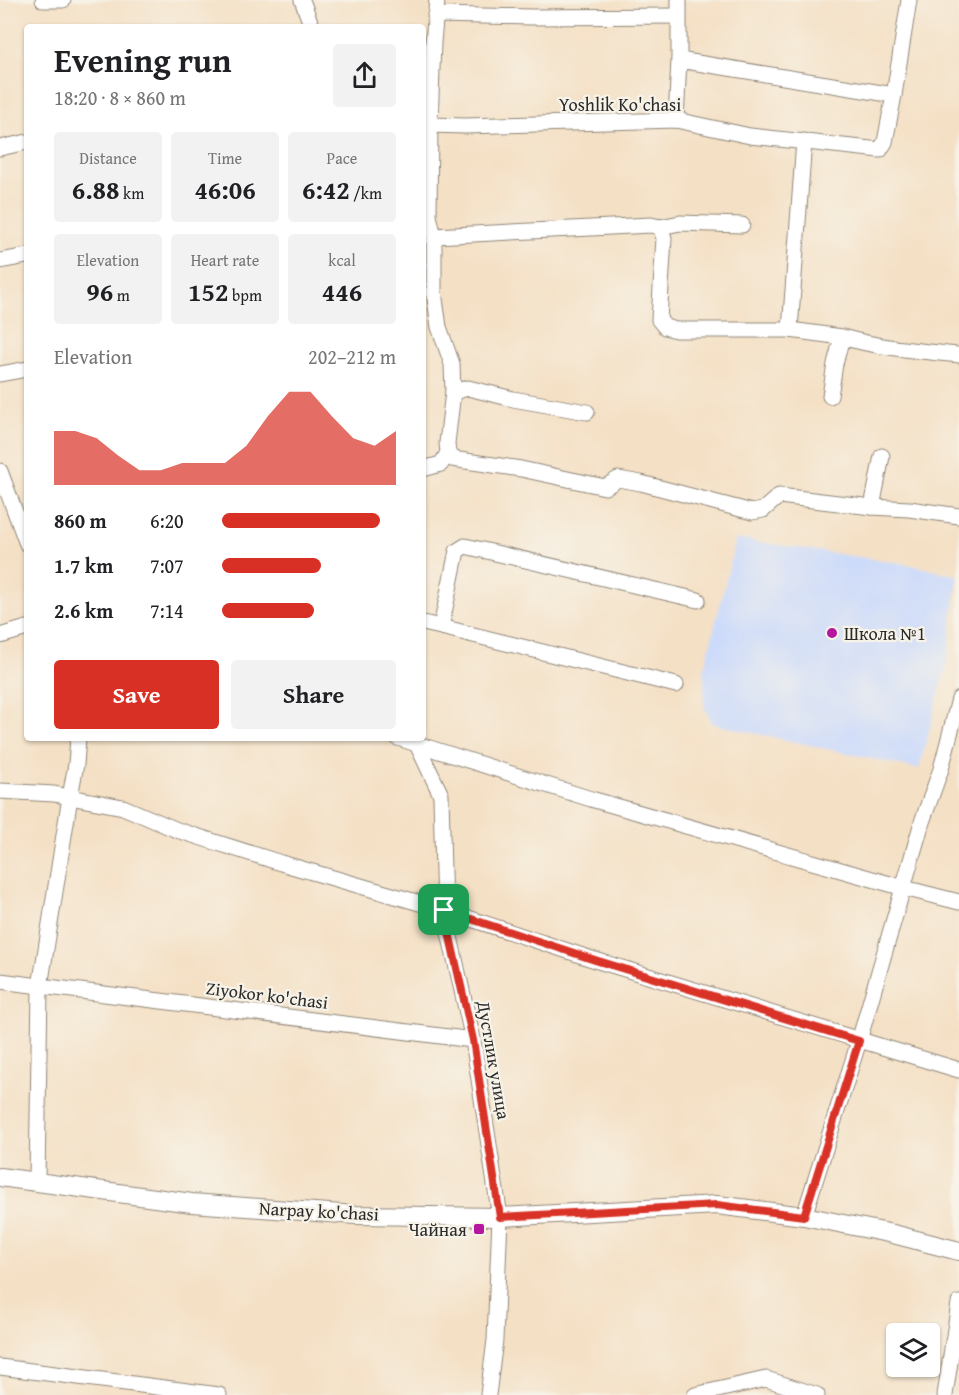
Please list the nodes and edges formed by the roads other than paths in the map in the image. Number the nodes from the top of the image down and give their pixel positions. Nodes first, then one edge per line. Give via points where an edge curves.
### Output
1 (43, 0) edge
2 (58, 0) edge
3 (63, 0) edge
4 (302, 0) edge
5 (679, 0) edge
6 (909, 0) edge
7 (436, 7) edge
8 (678, 16) junction
9 (311, 24) edge
10 (428, 36) edge
11 (679, 60) junction
12 (894, 95) junction
13 (676, 120) junction
14 (430, 125) junction
15 (804, 141) junction
16 (24, 143) edge
17 (0, 148) edge
18 (426, 216) edge
19 (742, 225) dead end
20 (660, 227) junction
21 (434, 236) junction
22 (24, 257) edge
23 (0, 261) edge
24 (790, 330) junction
25 (842, 338) junction
26 (959, 355) edge
27 (24, 370) edge
28 (0, 374) edge
29 (453, 392) junction
30 (830, 396) dead end
31 (587, 412) dead end
32 (448, 453) junction
33 (882, 456) dead end
34 (426, 468) edge
35 (0, 471) edge
36 (5, 498) edge
37 (872, 507) junction
38 (959, 516) edge
39 (24, 538) edge
40 (699, 600) dead end
41 (426, 624) edge
42 (441, 627) junction
43 (24, 629) edge
44 (0, 636) edge
45 (676, 685) dead end
46 (959, 699) edge
47 (78, 741) edge
48 (415, 741) edge
49 (418, 741) edge
50 (0, 791) edge
51 (70, 797) junction
52 (904, 888) junction
53 (959, 902) edge
54 (444, 910) junction
55 (0, 981) edge
56 (40, 987) junction
57 (473, 1040) junction
58 (859, 1041) junction
59 (959, 1070) edge
60 (0, 1177) edge
61 (37, 1181) junction
62 (804, 1216) junction
63 (500, 1217) junction
64 (959, 1251) edge
65 (959, 1303) edge
66 (0, 1368) edge
67 (170, 1392) edge
68 (219, 1395) edge
69 (488, 1395) edge
70 (695, 1395) edge
71 (817, 1395) edge
72 (945, 1395) edge

1 - 2 street
2 - 3 street
4 - 9 street
5 - 8 street
6 - 12 street
7 - 8 street via 532,17
7 - 10 street
8 - 11 street
10 - 14 street
11 - 12 street
11 - 13 street
12 - 15 street, Yoshlik Ko'chasi via 880,150
13 - 14 street, Yoshlik Ko'chasi
13 - 15 street, Yoshlik Ko'chasi via 750,136
14 - 18 street
15 - 24 street
16 - 17 street
18 - 21 street
19 - 20 street via 680,223
20 - 21 street
20 - 24 street via 664,238 659,320 665,327
21 - 29 street via 434,292 439,327 453,364
22 - 23 street
24 - 25 street
25 - 26 street
25 - 30 street
27 - 28 street
29 - 31 street via 468,388
29 - 32 street
32 - 34 street via 441,464
32 - 37 street via 452,459 605,487 618,479 641,483 752,512 763,510 779,496
33 - 37 street
35 - 36 street
36 - 39 street
37 - 38 street
40 - 42 street via 465,546 457,551
41 - 42 street
42 - 45 street
43 - 44 street
46 - 52 street
47 - 51 street
48 - 54 street, Дустлик улица via 441,795
49 - 52 street via 591,799
50 - 51 street
51 - 54 street via 123,807 208,840
51 - 56 street
52 - 53 street
52 - 58 street
54 - 57 street, Дустлик улица
54 - 58 street
55 - 56 street, Ziyokor ko'chasi
56 - 57 street, Ziyokor ko'chasi
56 - 61 street
57 - 63 street, Дустлик улица
58 - 59 street
58 - 62 street
60 - 61 main road, Narpay ko'chasi
61 - 63 main road, Narpay ko'chasi via 192,1203 356,1215
62 - 63 main road, Narpay ko'chasi via 717,1205
62 - 64 main road, Narpay ko'chasi
63 - 69 street, Дустлик улица via 495,1340
65 - 72 street
66 - 67 street
67 - 68 street
70 - 71 street via 766,1379

